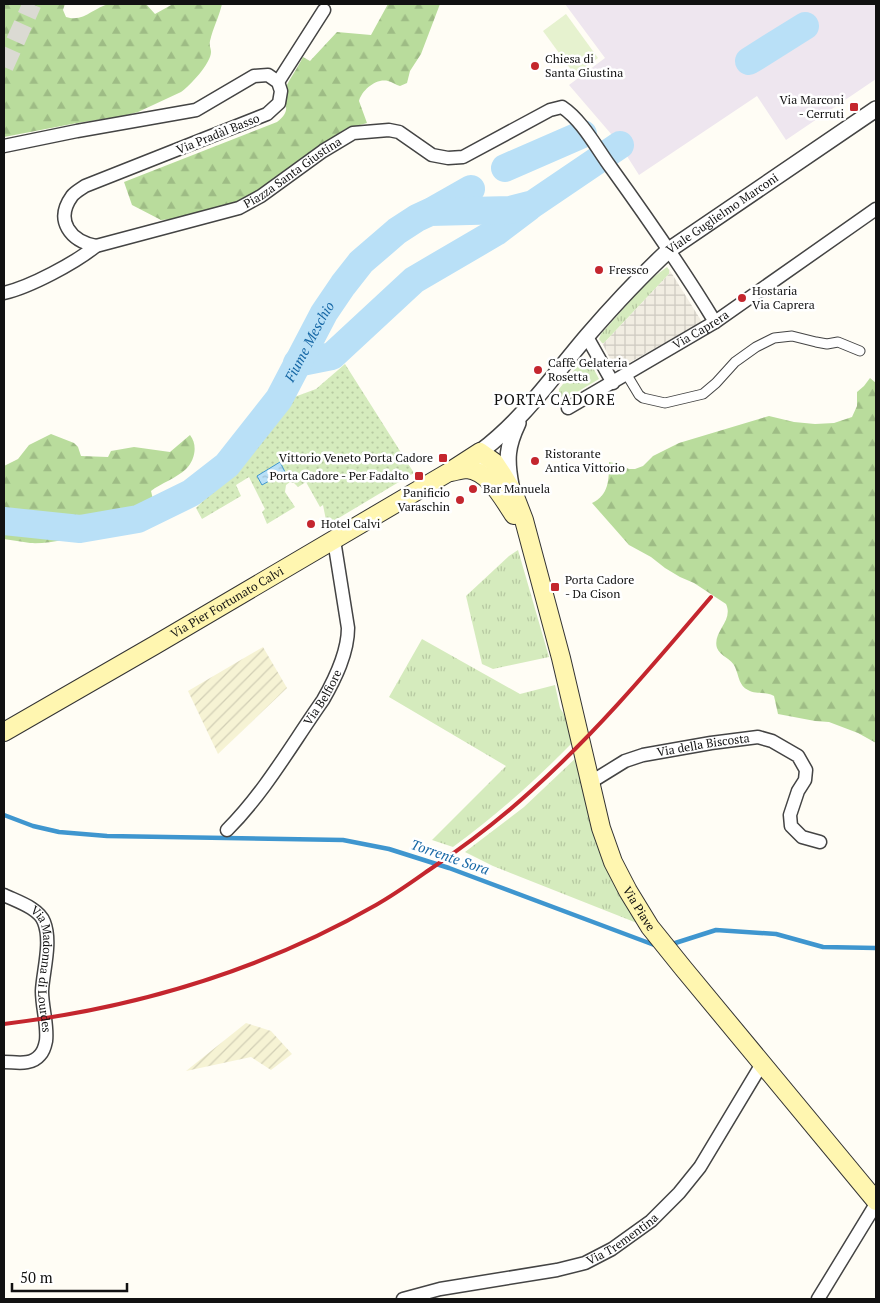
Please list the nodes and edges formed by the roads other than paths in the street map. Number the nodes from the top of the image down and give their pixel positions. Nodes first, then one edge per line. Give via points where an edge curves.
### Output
1 (324, 10) dead end
2 (278, 82) junction
3 (876, 109) edge
4 (4, 146) edge
5 (876, 209) edge
6 (96, 246) junction
7 (669, 250) junction
8 (4, 293) edge
9 (715, 322) junction
10 (587, 337) junction
11 (860, 351) dead end
12 (627, 375) junction
13 (613, 383) junction
14 (568, 408) dead end
15 (520, 417) junction
16 (480, 452) junction
17 (449, 472) junction
18 (493, 485) junction
19 (514, 494) junction
20 (334, 540) junction
21 (532, 551) junction
22 (4, 732) edge
23 (592, 782) junction
24 (227, 830) dead end
25 (820, 842) dead end
26 (4, 895) edge
27 (4, 1062) edge
28 (762, 1062) junction
29 (876, 1202) edge
30 (403, 1299) edge
31 (818, 1299) edge

1 - 2 street
2 - 4 street via 268,75 254,76 196,110
2 - 6 street, Via Pradàl Basso via 281,91 279,104 266,114 85,186 73,195 66,207 65,222 71,235
3 - 7 street, Viale Guglielmo Marconi
5 - 9 street, Via Caprera
6 - 7 street, Piazza Santa Giustina via 239,208 353,133 372,130 399,132 432,155 463,157 550,110 562,107 572,114 590,138
6 - 8 street via 84,256 32,283
7 - 9 street
7 - 10 street, Viale Guglielmo Marconi
9 - 12 street, Via Caprera
10 - 13 street
10 - 15 street, Viale Guglielmo Marconi
11 - 12 street via 838,342 822,343 792,336 774,338 735,362 703,394 665,403 643,398
12 - 13 street, Via Caprera
13 - 14 street, Via Caprera
15 - 16 street
15 - 19 street via 507,454
16 - 17 main road, Via Pier Fortunato Calvi
16 - 18 street, Via Piave
16 - 19 main road, Via Piave via 494,462
17 - 18 main road via 475,471
17 - 20 main road, Via Pier Fortunato Calvi
18 - 21 main road, Via Piave via 515,515
19 - 21 main road, Via Piave
20 - 22 main road, Via Pier Fortunato Calvi
20 - 24 street, Via Belfiore via 348,642 330,688 259,794
21 - 23 main road, Via Piave
23 - 25 street, Via della Biscosta via 625,761 643,755 758,737 798,756 806,770 790,815 791,826 802,837
23 - 28 main road, Via Piave via 601,828 628,891 650,927
26 - 27 street, Via Madonna di Lourdes via 40,915 46,929 47,957 42,990 44,1048 33,1062
28 - 29 main road, Via Piave
28 - 30 street, Via Trementina via 700,1167 650,1221 612,1250 585,1263 557,1270
29 - 31 street

